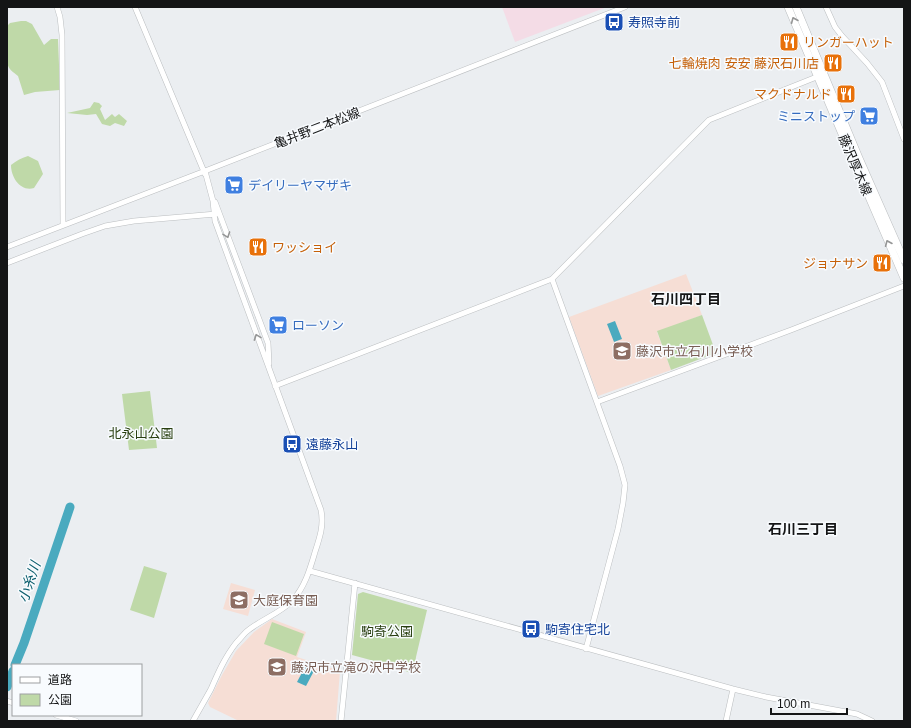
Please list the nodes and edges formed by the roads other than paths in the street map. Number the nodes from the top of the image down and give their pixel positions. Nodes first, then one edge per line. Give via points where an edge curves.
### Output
1 (57, 7) edge
2 (135, 7) edge
3 (625, 7) edge
4 (788, 7) edge
5 (796, 7) edge
6 (826, 7) edge
7 (821, 76) junction
8 (904, 139) edge
9 (205, 172) junction
10 (216, 214) junction
11 (63, 225) junction
12 (7, 247) edge
13 (904, 260) edge
14 (7, 263) edge
15 (904, 278) edge
16 (552, 279) junction
17 (904, 286) edge
18 (275, 386) junction
19 (597, 402) junction
20 (310, 571) junction
21 (355, 583) junction
22 (586, 649) junction
23 (732, 689) junction
24 (59, 716) edge
25 (76, 721) edge
26 (193, 721) edge
27 (341, 721) edge
28 (726, 721) edge
29 (872, 721) edge

1 - 11 street via 62,35
2 - 9 street
3 - 9 street, 亀井野二本松線
7 -> 4 main road, 藤沢厚木線
5 - 7 main road, 藤沢厚木線
6 - 8 street via 835,27 882,82
7 - 13 main road, 藤沢厚木線
15 -> 7 main road, 藤沢厚木線 via 853,160
7 - 16 street via 709,120
9 - 10 street
9 - 11 street, 亀井野二本松線
10 - 14 street via 105,226
10 - 18 street via 268,343 269,364
11 - 12 street, 亀井野二本松線
16 - 18 street
16 - 19 street
17 - 19 street
18 - 20 street via 323,518
19 - 22 street via 624,478 625,493
20 - 21 street
20 - 26 street via 292,601 246,632 234,646
21 - 22 street
21 - 27 street
22 - 23 street
23 - 28 street
23 - 29 street via 857,714
24 - 25 street

